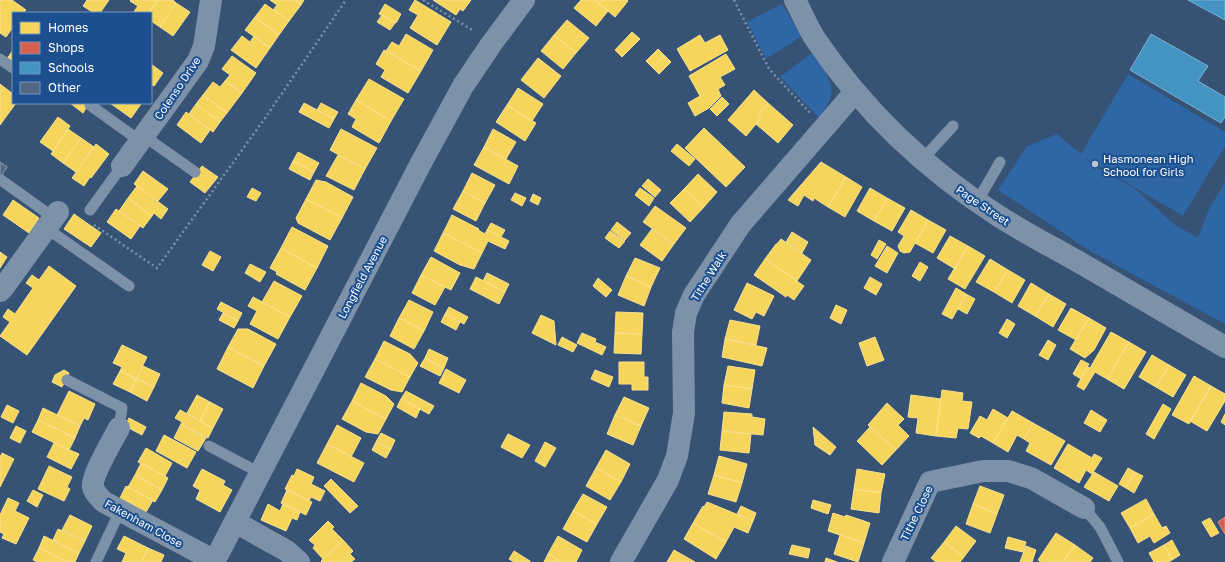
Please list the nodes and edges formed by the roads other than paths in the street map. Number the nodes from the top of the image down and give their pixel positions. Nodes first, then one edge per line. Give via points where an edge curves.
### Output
1 (211, 0) edge
2 (524, 0) edge
3 (795, 0) edge
4 (0, 59) edge
5 (12, 67) edge
6 (855, 92) junction
7 (90, 105) dead end
8 (953, 126) dead end
9 (142, 138) junction
10 (922, 160) junction
11 (1000, 162) dead end
12 (122, 166) joint
13 (195, 172) dead end
14 (1, 180) edge
15 (977, 202) junction
16 (90, 210) dead end
17 (53, 219) junction
18 (129, 286) dead end
19 (0, 291) edge
20 (1225, 347) edge
21 (67, 380) dead end
22 (118, 428) joint
23 (209, 446) dead end
24 (260, 473) junction
25 (1084, 508) joint
26 (120, 511) junction
27 (235, 522) junction
28 (214, 561) edge
29 (96, 562) edge
30 (299, 562) edge
31 (621, 562) edge
32 (893, 562) edge
33 (1118, 562) edge

1 - 9 street, Colenso Drive via 204,46 198,61
2 - 24 street, Longfield Avenue via 463,86
3 - 6 street, Page Street via 816,39
4 - 5 lane
6 - 10 street, Page Street
6 - 31 street, Tithe Walk via 740,225 694,295 686,313 683,332 684,414 677,456 668,480
7 - 9 lane
8 - 10 lane
9 - 12 street, Colenso Drive
9 - 13 lane
10 - 15 street, Page Street
11 - 15 lane
12 - 16 lane
14 - 17 lane
15 - 20 street, Page Street
17 - 18 lane
17 - 19 street
21 - 22 lane via 122,408
22 - 26 street, Fakenham Close via 94,475 93,486 96,495
23 - 24 lane
24 - 27 street, Longfield Avenue
25 - 32 street, Tithe Close via 1031,478 1008,471 982,471 930,482
25 - 33 lane via 1100,527
26 - 28 street, Fakenham Close
26 - 29 lane
27 - 28 street, Longfield Avenue
27 - 30 street via 287,551

